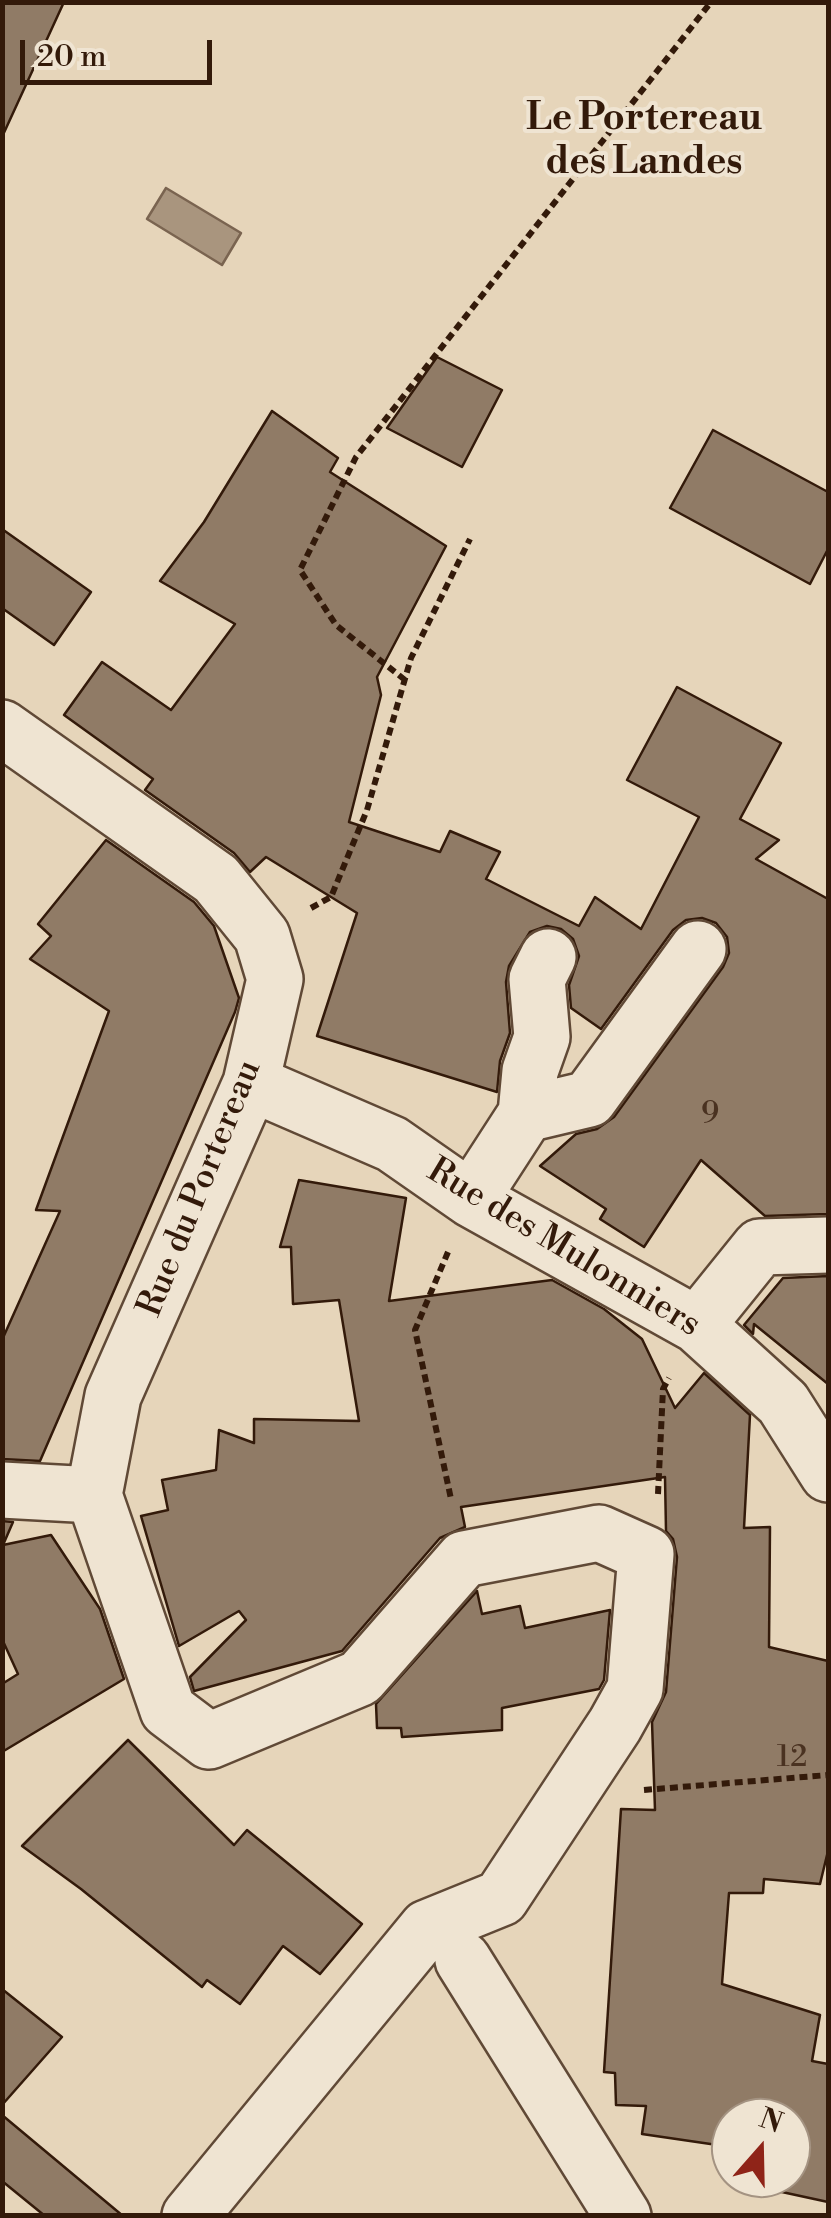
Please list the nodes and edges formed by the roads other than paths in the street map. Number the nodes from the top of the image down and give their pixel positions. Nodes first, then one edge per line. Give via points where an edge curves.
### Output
1 (2, 728) edge
2 (698, 949) dead end
3 (548, 957) dead end
4 (251, 1084) junction
5 (526, 1114) junction
6 (471, 1199) junction
7 (828, 1245) edge
8 (697, 1325) junction
9 (828, 1474) edge
10 (2, 1490) edge
11 (94, 1494) junction
12 (445, 1944) junction
13 (190, 2216) edge
14 (623, 2216) edge

1 - 4 street, Rue du Portereau via 216,879 262,936 275,979
2 - 5 street via 589,1099
3 - 5 street via 537,979 542,1038 530,1070
4 - 6 street, Rue des Mulonniers via 392,1144
4 - 11 street, Rue du Portereau via 113,1396
5 - 6 street
6 - 8 street, Rue des Mulonniers
7 - 8 street via 760,1247
8 - 9 street, Rue des Mulonniers via 783,1403
10 - 11 street
11 - 12 street, Rue du Portereau via 168,1710 208,1741 360,1678 464,1559 600,1533 646,1554 635,1689 502,1898
12 - 13 street
12 - 14 street

